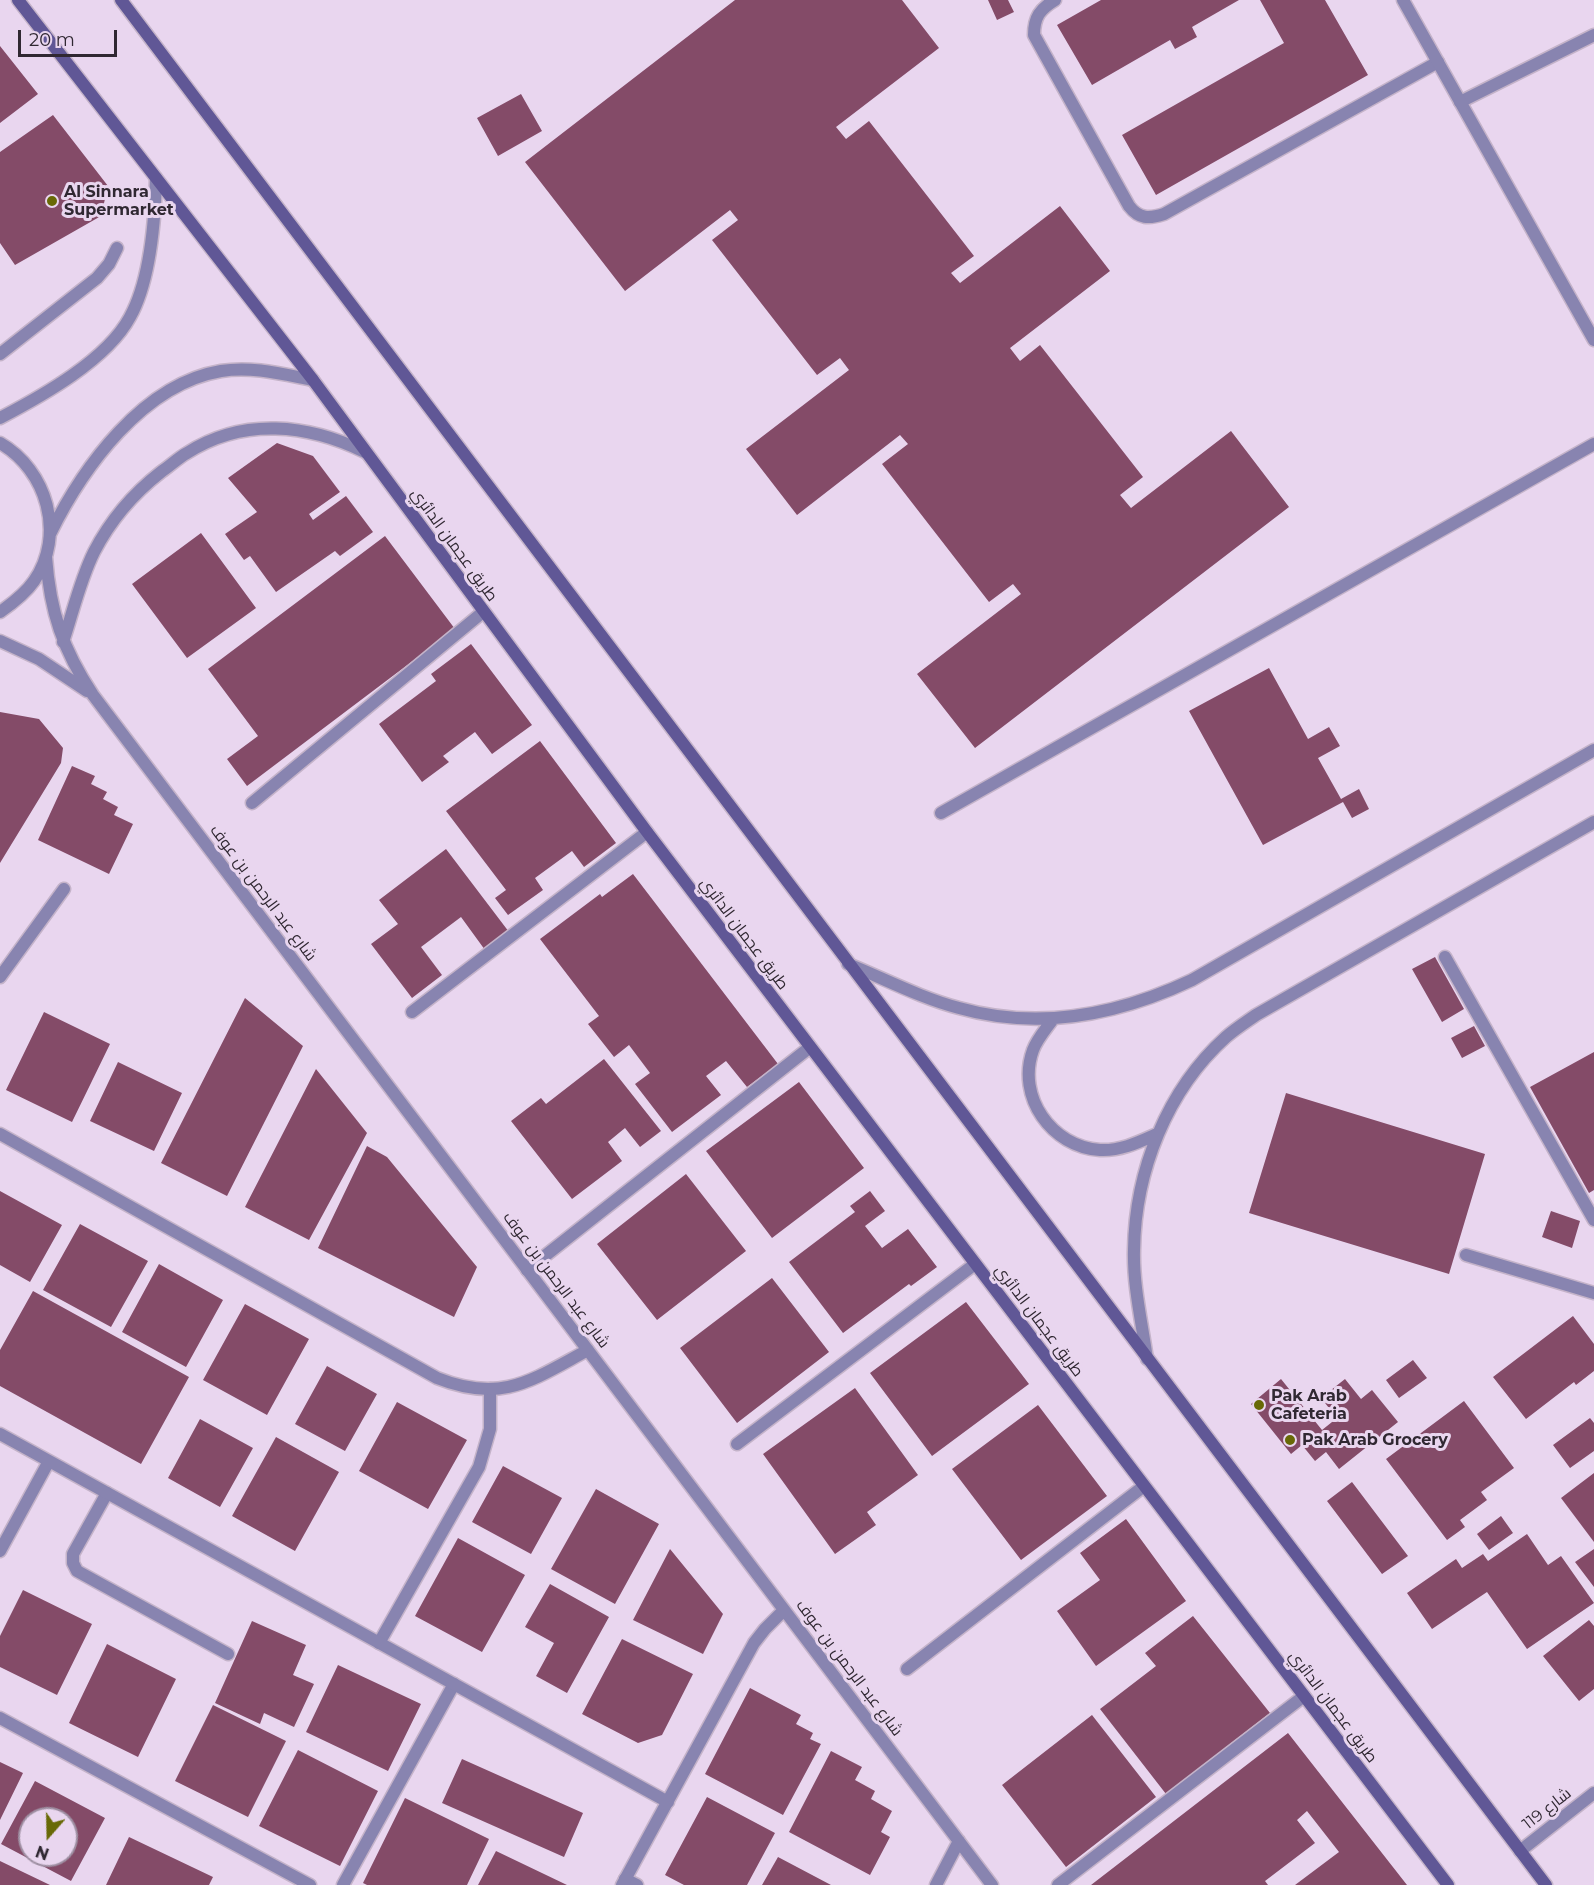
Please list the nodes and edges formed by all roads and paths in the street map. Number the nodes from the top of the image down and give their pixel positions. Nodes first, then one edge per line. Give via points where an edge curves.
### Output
1 (18, 0) edge
2 (121, 0) edge
3 (1055, 0) edge
4 (1403, 0) edge
5 (1594, 35) edge
6 (1438, 62) junction
7 (1460, 102) junction
8 (156, 177) junction
9 (117, 248) dead end
10 (1594, 340) edge
11 (0, 354) edge
12 (312, 380) junction
13 (0, 418) edge
14 (0, 443) edge
15 (1594, 444) edge
16 (365, 452) junction
17 (50, 534) junction
18 (46, 557) junction
19 (0, 612) edge
20 (483, 612) junction
21 (0, 641) edge
22 (63, 642) junction
23 (93, 695) junction
24 (1594, 750) edge
25 (252, 803) dead end
26 (942, 813) dead end
27 (1594, 822) edge
28 (647, 832) junction
29 (64, 889) dead end
30 (1445, 957) dead end
31 (848, 964) junction
32 (0, 977) edge
33 (412, 1012) dead end
34 (1053, 1019) junction
35 (809, 1048) junction
36 (0, 1134) edge
37 (1157, 1134) junction
38 (1594, 1220) edge
39 (1466, 1255) dead end
40 (975, 1264) junction
41 (527, 1270) junction
42 (1594, 1293) edge
43 (588, 1350) junction
44 (1147, 1359) junction
45 (490, 1389) junction
46 (0, 1434) edge
47 (737, 1444) dead end
48 (49, 1461) junction
49 (1144, 1486) junction
50 (107, 1493) junction
51 (0, 1551) edge
52 (784, 1610) junction
53 (379, 1642) junction
54 (228, 1654) dead end
55 (907, 1669) dead end
56 (454, 1684) junction
57 (1304, 1696) junction
58 (0, 1718) edge
59 (1594, 1793) edge
60 (668, 1802) junction
61 (959, 1841) junction
62 (1520, 1851) junction
63 (628, 1883) edge
64 (310, 1885) edge
65 (343, 1885) edge
66 (936, 1885) edge
67 (992, 1885) edge
68 (1058, 1885) edge
69 (1448, 1885) edge
70 (1546, 1885) edge

1 - 8 main road, طريق عجمان الدائري
2 - 31 main road
3 - 6 street via 1038,13 1034,35 1129,206 1144,218 1164,214
4 - 6 street
5 - 7 street
6 - 7 street
7 - 10 street
8 - 12 main road, طريق عجمان الدائري
8 - 13 street via 151,242 130,318 117,336 78,370
9 - 11 street via 97,278
12 - 16 main road, طريق عجمان الدائري
12 - 17 street via 245,369 198,377 174,388 103,449 82,476
14 - 17 street via 28,466 41,487
15 - 26 street
16 - 20 main road, طريق عجمان الدائري
16 - 22 street via 318,433 267,428 239,431 187,452 149,481 110,525 83,579
17 - 18 street
18 - 19 street via 35,581
18 - 22 street, شارع عبد الرحمن بن عوف via 48,586
20 - 25 street
20 - 28 main road, طريق عجمان الدائري
21 - 23 street, شارع عبد الرحمن بن عوف via 39,659
22 - 23 street, شارع عبد الرحمن بن عوف
23 - 41 street, شارع عبد الرحمن بن عوف
24 - 34 street via 1192,980 1112,1010
27 - 37 street via 1256,1015 1206,1058
28 - 33 street
28 - 35 main road, طريق عجمان الدائري
29 - 32 street
30 - 38 street
31 - 34 street via 960,1009 1022,1019
31 - 44 main road
34 - 37 street via 1034,1049 1029,1066 1034,1101 1053,1130 1084,1148 1102,1150 1119,1149
35 - 40 main road, طريق عجمان الدائري
35 - 41 street
36 - 45 street via 437,1378 472,1389
37 - 44 street via 1140,1192 1134,1232 1136,1281
39 - 42 street
40 - 47 street
40 - 49 main road, طريق عجمان الدائري
41 - 43 street, شارع عبد الرحمن بن عوف
43 - 45 street via 527,1383
43 - 52 street, شارع عبد الرحمن بن عوف
44 - 62 main road
45 - 53 street via 490,1429 479,1467
46 - 48 street
48 - 50 street
48 - 51 street
49 - 55 street
49 - 57 main road, طريق عجمان الدائري
50 - 53 street
50 - 54 street via 73,1554 77,1571
52 - 60 street via 754,1643
52 - 61 street, شارع عبد الرحمن بن عوف
53 - 56 street
56 - 60 street
56 - 65 street
57 - 68 street
57 - 69 main road, طريق عجمان الدائري
58 - 64 street
59 - 62 street, شارع 119
60 - 63 street
61 - 66 street
61 - 67 street, شارع عبد الرحمن بن عوف
62 - 70 main road

